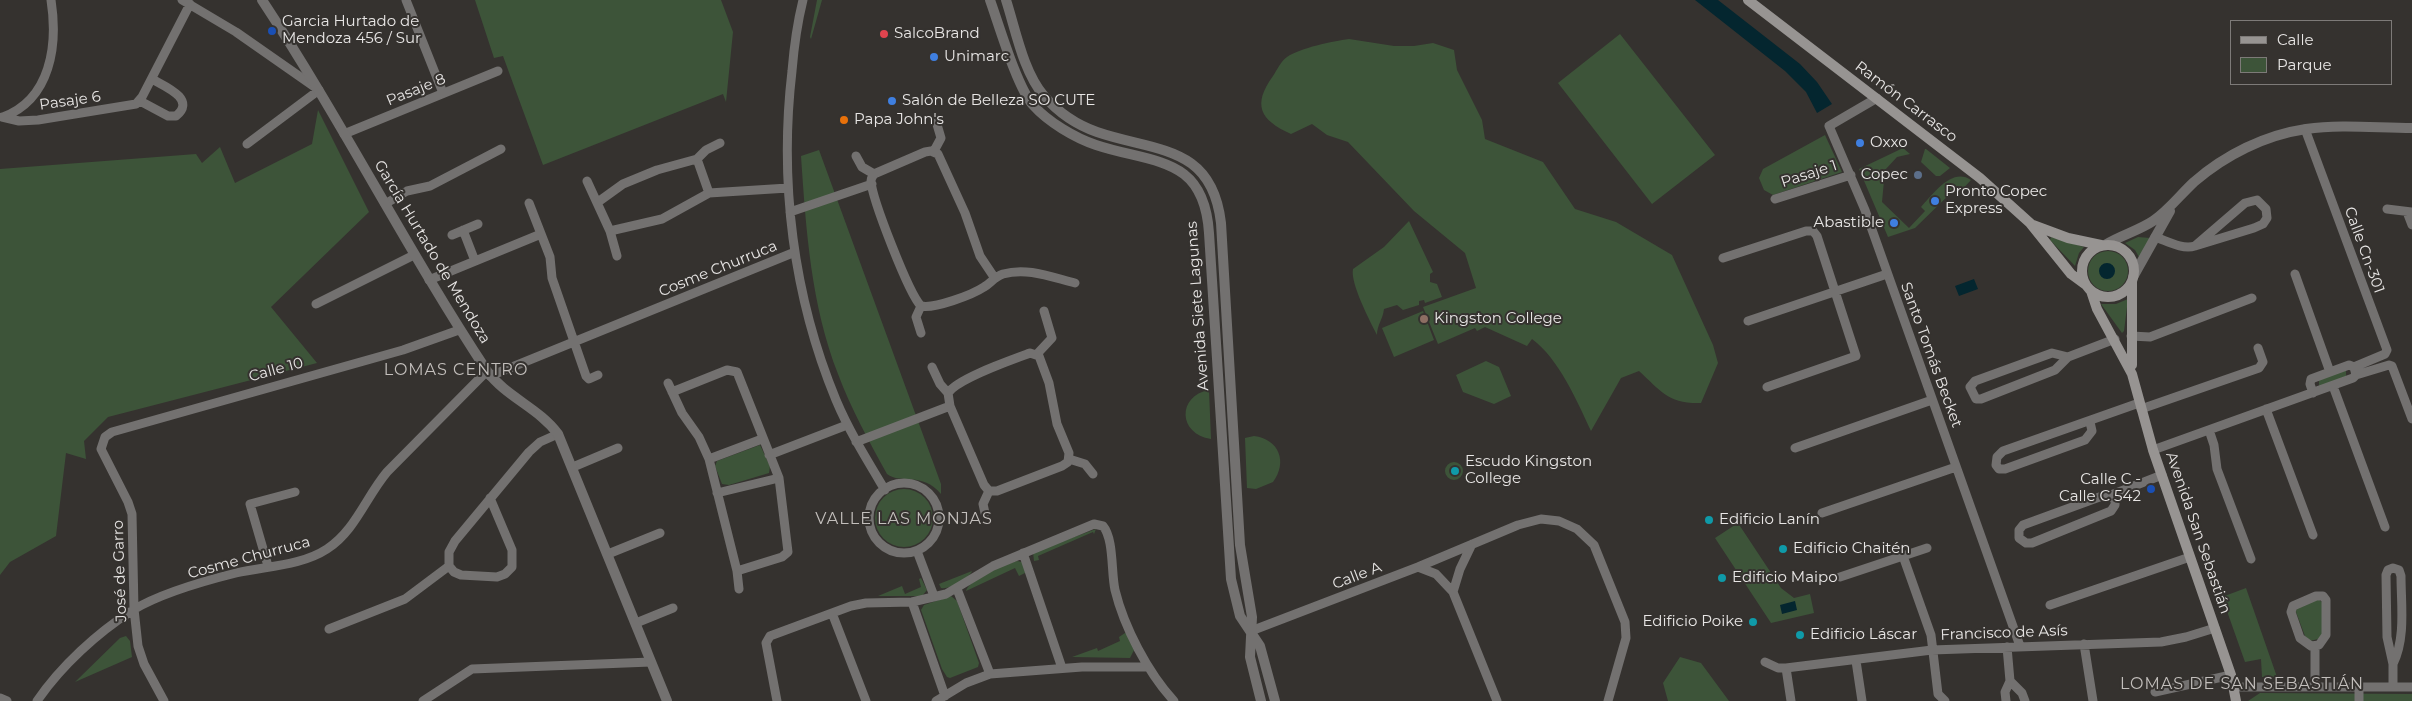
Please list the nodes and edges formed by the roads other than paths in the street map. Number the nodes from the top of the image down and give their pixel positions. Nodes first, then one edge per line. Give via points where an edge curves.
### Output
1 (51, 0) edge
2 (262, 0) edge
3 (406, 0) edge
4 (796, 0) edge
5 (803, 0) edge
6 (990, 0) edge
7 (1006, 0) edge
8 (1741, 0) edge
9 (1748, 0) edge
10 (186, 2) edge
11 (1759, 10) junction
12 (797, 19) junction
13 (498, 71) dead end
14 (152, 79) junction
15 (319, 90) junction
16 (442, 94) junction
17 (1877, 98) junction
18 (140, 101) junction
19 (1, 118) edge
20 (936, 121) dead end
21 (1076, 122) junction
22 (1059, 126) junction
23 (2412, 128) edge
24 (2305, 129) junction
25 (344, 134) junction
26 (720, 143) dead end
27 (247, 144) dead end
28 (501, 149) dead end
29 (934, 151) junction
30 (856, 156) dead end
31 (697, 159) junction
32 (874, 174) junction
33 (1851, 174) junction
34 (587, 181) dead end
35 (872, 184) junction
36 (788, 188) junction
37 (709, 193) junction
38 (1775, 199) dead end
39 (598, 202) junction
40 (529, 203) dead end
41 (385, 204) junction
42 (2173, 205) junction
43 (2387, 209) dead end
44 (790, 212) junction
45 (2410, 212) edge
46 (2030, 223) junction
47 (478, 224) dead end
48 (2412, 225) edge
49 (463, 230) junction
50 (610, 231) junction
51 (2134, 232) junction
52 (541, 234) junction
53 (452, 235) dead end
54 (2155, 237) junction
55 (2103, 245) junction
56 (2195, 246) junction
57 (795, 252) junction
58 (414, 255) junction
59 (617, 256) dead end
60 (1723, 258) dead end
61 (475, 261) junction
62 (1887, 274) junction
63 (2294, 274) dead end
64 (994, 278) junction
65 (2132, 279) junction
66 (429, 280) junction
67 (1075, 283) dead end
68 (2089, 288) junction
69 (1836, 292) junction
70 (2252, 298) dead end
71 (316, 304) dead end
72 (921, 306) junction
73 (1044, 311) dead end
74 (1748, 321) dead end
75 (459, 330) junction
76 (921, 333) dead end
77 (2131, 336) junction
78 (2115, 339) junction
79 (573, 342) junction
80 (2258, 348) dead end
81 (1037, 354) junction
82 (2068, 357) junction
83 (932, 367) dead end
84 (2357, 368) junction
85 (2330, 372) junction
86 (488, 374) junction
87 (2132, 374) junction
88 (598, 376) dead end
89 (668, 383) dead end
90 (2333, 386) junction
91 (1767, 387) dead end
92 (672, 392) junction
93 (2313, 392) junction
94 (948, 393) junction
95 (1932, 400) junction
96 (950, 406) junction
97 (2140, 406) junction
98 (2266, 409) junction
99 (2412, 419) edge
100 (2090, 422) junction
101 (847, 425) junction
102 (2209, 430) junction
103 (558, 434) junction
104 (102, 440) joint
105 (762, 440) junction
106 (856, 442) junction
107 (618, 448) dead end
108 (1795, 448) dead end
109 (2153, 450) junction
110 (769, 455) junction
111 (709, 459) junction
112 (1069, 459) junction
113 (573, 467) junction
114 (1956, 467) junction
115 (1093, 474) dead end
116 (2162, 475) junction
117 (780, 478) junction
118 (885, 490) junction
119 (989, 491) junction
120 (295, 492) dead end
121 (717, 493) junction
122 (2111, 495) junction
123 (490, 498) junction
124 (985, 513) dead end
125 (1822, 513) dead end
126 (2385, 527) dead end
127 (660, 533) dead end
128 (2313, 535) dead end
129 (1472, 544) junction
130 (1927, 548) dead end
131 (916, 551) junction
132 (1023, 553) junction
133 (608, 554) junction
134 (1903, 556) junction
135 (2190, 557) junction
136 (2251, 559) dead end
137 (268, 566) junction
138 (449, 566) junction
139 (1418, 567) junction
140 (737, 571) junction
141 (1840, 577) dead end
142 (739, 588) dead end
143 (957, 589) junction
144 (1453, 592) junction
145 (934, 596) junction
146 (912, 602) junction
147 (2050, 605) dead end
148 (673, 608) dead end
149 (134, 609) junction
150 (832, 613) junction
151 (636, 623) junction
152 (2215, 628) junction
153 (329, 629) dead end
154 (1251, 631) junction
155 (2084, 644) junction
156 (2020, 646) junction
157 (2315, 646) junction
158 (2007, 647) junction
159 (1932, 650) junction
160 (1856, 661) junction
161 (651, 662) junction
162 (1765, 662) dead end
163 (2393, 664) junction
164 (1148, 666) junction
165 (1062, 668) junction
166 (1786, 668) junction
167 (990, 674) junction
168 (2231, 675) junction
169 (2010, 681) junction
170 (2234, 687) junction
171 (2315, 687) junction
172 (2359, 687) junction
173 (2393, 687) junction
174 (2412, 687) edge
175 (2155, 692) dead end
176 (945, 696) junction
177 (1935, 697) edge
178 (0, 698) edge
179 (8, 701) edge
180 (37, 701) edge
181 (164, 701) edge
182 (423, 701) edge
183 (667, 701) edge
184 (777, 701) edge
185 (866, 701) edge
186 (936, 701) edge
187 (1174, 701) edge
188 (1261, 701) edge
189 (1275, 701) edge
190 (1497, 701) edge
191 (1608, 701) edge
192 (1791, 701) edge
193 (1862, 701) edge
194 (1945, 701) edge
195 (2006, 701) edge
196 (2025, 701) edge
197 (2093, 701) edge
198 (2236, 701) edge
199 (2359, 701) edge

1 - 19 street via 54,36 47,72 30,100
2 - 15 street, García Hurtado de Mendoza
3 - 16 street
4 - 12 street, Cosme Churruca
5 - 12 street, Cosme Churruca
6 - 22 street, Avenida Siete Lagunas via 1025,95 1034,107
7 - 21 street, Avenida Siete Lagunas via 1034,82 1053,105
8 - 11 main road, Ramón Carrasco
9 - 11 main road, Ramón Carrasco
10 - 14 street
10 - 15 street via 236,32
11 - 17 main road, Ramón Carrasco
12 - 36 street, Cosme Churruca via 788,112
13 - 16 street, Pasaje 8
14 - 18 street
14 - 18 street via 181,96 180,112 176,116 168,116
15 - 25 street, García Hurtado de Mendoza
15 - 27 street
16 - 25 street, Pasaje 8
17 - 33 street, Santo Tomás Becket via 1830,126
17 - 46 main road, Ramón Carrasco via 1980,178
18 - 19 street, Pasaje 6 via 128,107 38,120
20 - 29 street via 940,138
21 - 22 street
21 - 154 street, Avenida Siete Lagunas via 1098,132 1176,154 1199,171 1218,204 1240,545 1251,611
22 - 154 street, Avenida Siete Lagunas via 1088,143 1171,166 1194,185 1204,204 1209,224 1228,561 1237,607
23 - 24 street
24 - 42 street via 2266,140 2234,154 2194,182
24 - 84 street, Calle Cn-301 via 2387,350
25 - 41 street, García Hurtado de Mendoza
26 - 31 street
28 - 41 street via 430,186 407,191
29 - 32 street
29 - 64 street via 940,157 962,205 980,256
30 - 32 street via 862,167
31 - 37 street
31 - 39 street via 638,177
32 - 35 street
33 - 38 street, Pasaje 1
33 - 62 street, Santo Tomás Becket
34 - 39 street
35 - 44 street
35 - 72 street via 893,246
36 - 37 street
36 - 44 street, Cosme Churruca
37 - 50 street via 662,218
39 - 50 street
40 - 52 street
41 - 58 street, García Hurtado de Mendoza
42 - 51 street
42 - 54 street
43 - 45 street
44 - 57 street, Cosme Churruca
45 - 48 street
46 - 55 main road, Ramón Carrasco via 2068,238
46 - 68 main road, Ramón Carrasco via 2071,274
47 - 49 street
49 - 53 street
49 - 61 street
50 - 59 street
51 - 54 street
51 - 55 street
52 - 61 street
52 - 79 street
54 - 56 street via 2182,247
54 - 65 street
55 - 65 main road via 2116,246 2129,256 2134,266
55 - 68 main road via 2092,250 2083,264 2082,275
56 - 56 street via 2260,226 2267,218 2266,209 2257,200 2245,203
57 - 79 street, Cosme Churruca
57 - 101 street via 810,327
58 - 66 street, García Hurtado de Mendoza
58 - 71 street
60 - 69 street via 1806,231 1813,232
61 - 66 street
62 - 69 street
62 - 95 street, Santo Tomás Becket
63 - 85 street
64 - 67 street via 1030,272
64 - 72 street via 976,291 941,304
65 - 68 main road via 2125,290 2111,297 2100,296
65 - 77 main road, Avenida San Sebastián
66 - 75 street, García Hurtado de Mendoza
68 - 78 main road, Avenida San Sebastián
69 - 74 street
69 - 91 street via 1856,356
70 - 77 street via 2150,337
72 - 76 street via 916,317
73 - 81 street via 1052,338
75 - 86 street, García Hurtado de Mendoza
75 - 104 street, Calle 10 via 403,350 108,434
77 - 87 main road, Avenida San Sebastián
78 - 82 street
78 - 87 main road, Avenida San Sebastián
79 - 86 street, Cosme Churruca
79 - 88 street via 587,378
80 - 97 street via 2263,362 2259,368
81 - 94 street via 1030,353 988,369
81 - 112 street via 1045,368 1057,424
82 - 82 street via 2049,354 1975,381 1970,389 1974,397 1981,399 2058,369
83 - 94 street
84 - 85 street via 2351,365
84 - 90 street
84 - 99 street via 2392,366
85 - 93 street via 2311,379
86 - 103 street, García Hurtado de Mendoza via 540,414
86 - 137 street, Cosme Churruca via 387,472 349,529 335,544 304,559
87 - 97 main road, Avenida San Sebastián
89 - 92 street
90 - 93 street
90 - 126 street
92 - 105 street via 727,370 735,370 740,376
92 - 111 street
93 - 98 street
94 - 96 street
95 - 108 street
95 - 114 street, Santo Tomás Becket
96 - 106 street
96 - 119 street
97 - 100 street
97 - 109 main road, Avenida San Sebastián
98 - 102 street
98 - 128 street
100 - 100 street via 2003,451 1997,457 1996,465 2005,469 2085,440 2092,431
101 - 106 street
101 - 110 street
102 - 109 street
102 - 136 street via 2217,470
103 - 113 street, García Hurtado de Mendoza
103 - 123 street via 534,447
104 - 149 street, José de Garro via 101,449 132,514
105 - 110 street
105 - 111 street
106 - 118 street
107 - 113 street
109 - 116 main road, Avenida San Sebastián
110 - 117 street
111 - 121 street
112 - 115 street via 1085,464
112 - 119 street via 1062,466 1007,488
113 - 133 street, García Hurtado de Mendoza
114 - 125 street
114 - 156 street, Santo Tomás Becket
116 - 122 street
116 - 135 main road, Avenida San Sebastián
117 - 121 street
117 - 140 street via 788,552 782,557
118 - 131 street via 871,508 872,531 880,543 893,552
118 - 131 street via 897,484 911,484 929,494 937,506 936,533 928,544
119 - 124 street via 983,504
120 - 137 street via 250,504
121 - 140 street
122 - 122 street via 2026,524 2020,530 2019,538 2032,543 2111,511 2116,502
123 - 138 street via 452,546
123 - 138 street via 512,550 511,570 497,576 465,576
127 - 133 street
129 - 139 street, Calle A
129 - 144 street
129 - 191 street, Calle A via 1518,525 1542,520 1569,524 1590,539 1598,551 1626,630
130 - 134 street
131 - 145 street
132 - 143 street via 993,566
132 - 164 street via 1094,524 1103,526 1108,533 1118,602
132 - 165 street
133 - 151 street, García Hurtado de Mendoza
134 - 141 street
134 - 159 street via 1929,630
135 - 147 street
135 - 152 main road, Avenida San Sebastián
137 - 149 street, Cosme Churruca via 212,579
138 - 153 street via 405,599
139 - 144 street via 1436,574
139 - 154 street, Calle A
140 - 142 street
143 - 145 street
143 - 167 street
144 - 190 street
145 - 146 street
146 - 150 street via 866,603
146 - 176 street
148 - 151 street
149 - 180 street, Cosme Churruca via 88,646
149 - 181 street, José de Garro via 141,656
150 - 184 street via 768,638 766,643
150 - 185 street
151 - 161 street, García Hurtado de Mendoza
152 - 155 street, Francisco de Asís via 2174,640
152 - 168 main road, Avenida San Sebastián
154 - 188 street, Avenida Siete Lagunas via 1250,657
154 - 189 street, Avenida Siete Lagunas via 1262,654
155 - 156 street, Francisco de Asís
155 - 197 street
156 - 158 street, Francisco de Asís
157 - 157 street via 2326,635 2327,604 2322,596 2296,604 2291,612 2300,638
157 - 171 street
158 - 159 street, Francisco de Asís
158 - 169 street
159 - 160 street, Francisco de Asís
159 - 177 street
160 - 166 street, Francisco de Asís
160 - 193 street
161 - 182 street via 472,669
161 - 183 street, García Hurtado de Mendoza
162 - 166 street, Francisco de Asís
163 - 163 street via 2400,644 2401,619 2401,576 2399,570 2393,568 2386,576 2387,637
163 - 173 street
164 - 165 street
164 - 187 street
165 - 167 street
166 - 192 street
167 - 176 street
168 - 170 main road, Avenida San Sebastián
168 - 175 street
169 - 195 street via 2005,692
169 - 196 street
170 - 171 street
170 - 198 main road, Avenida San Sebastián
171 - 172 street
172 - 173 street
172 - 199 street
173 - 174 street
176 - 186 street
177 - 194 street
178 - 179 street

